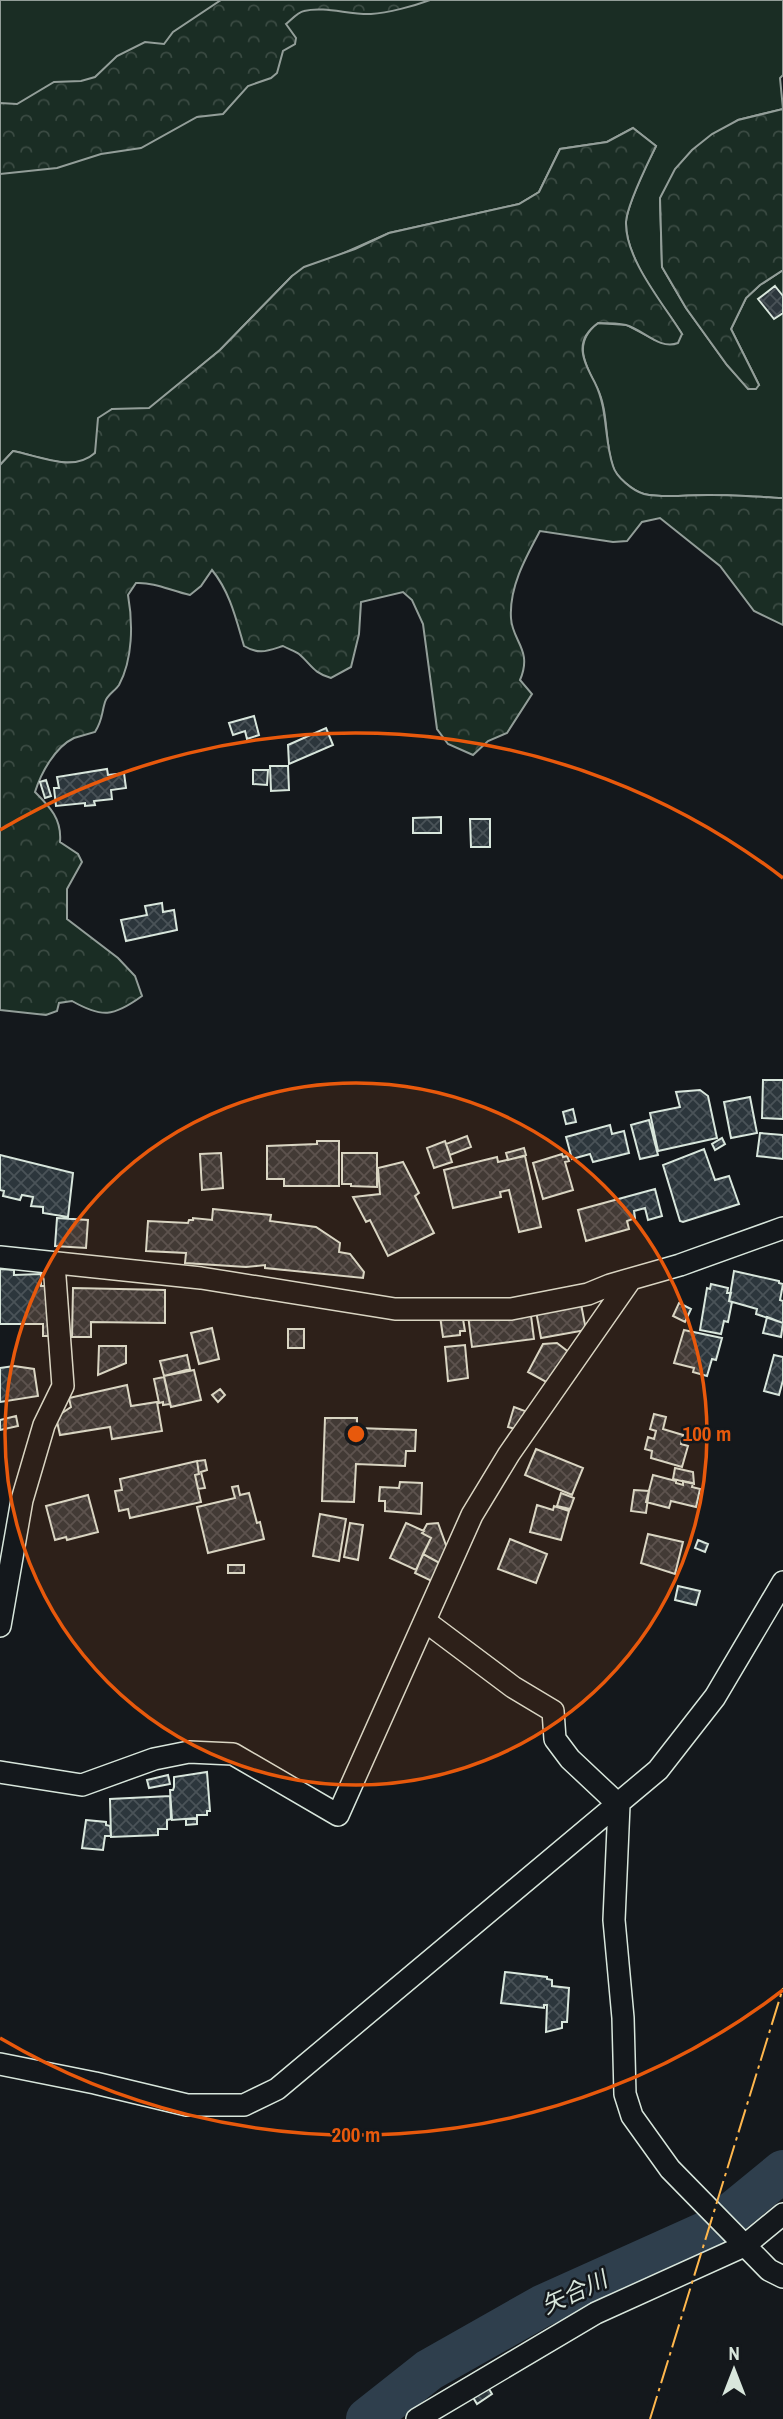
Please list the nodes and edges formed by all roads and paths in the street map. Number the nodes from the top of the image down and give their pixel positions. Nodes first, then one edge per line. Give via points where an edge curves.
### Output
1 (783, 1228) edge
2 (0, 1257) edge
3 (51, 1263) junction
4 (631, 1279) junction
5 (783, 1582) edge
6 (425, 1621) junction
7 (0, 1626) edge
8 (0, 1772) edge
9 (619, 1805) junction
10 (0, 2064) edge
11 (783, 2214) edge
12 (741, 2243) junction
13 (783, 2277) edge
14 (417, 2419) edge

1 - 4 street
2 - 3 street
3 - 4 street via 201,1278 395,1309 511,1309 588,1294
3 - 7 street via 64,1386 44,1425 22,1500
4 - 6 street via 472,1515
5 - 9 street via 715,1697 658,1770
6 - 8 street via 338,1815 233,1754 189,1752 154,1759 82,1785
6 - 9 street via 552,1711 555,1739
9 - 10 street via 277,2089 244,2105 187,2105
9 - 12 street via 614,1920 625,2094 632,2116 670,2169
11 - 12 street
12 - 13 street
12 - 14 street via 596,2313

